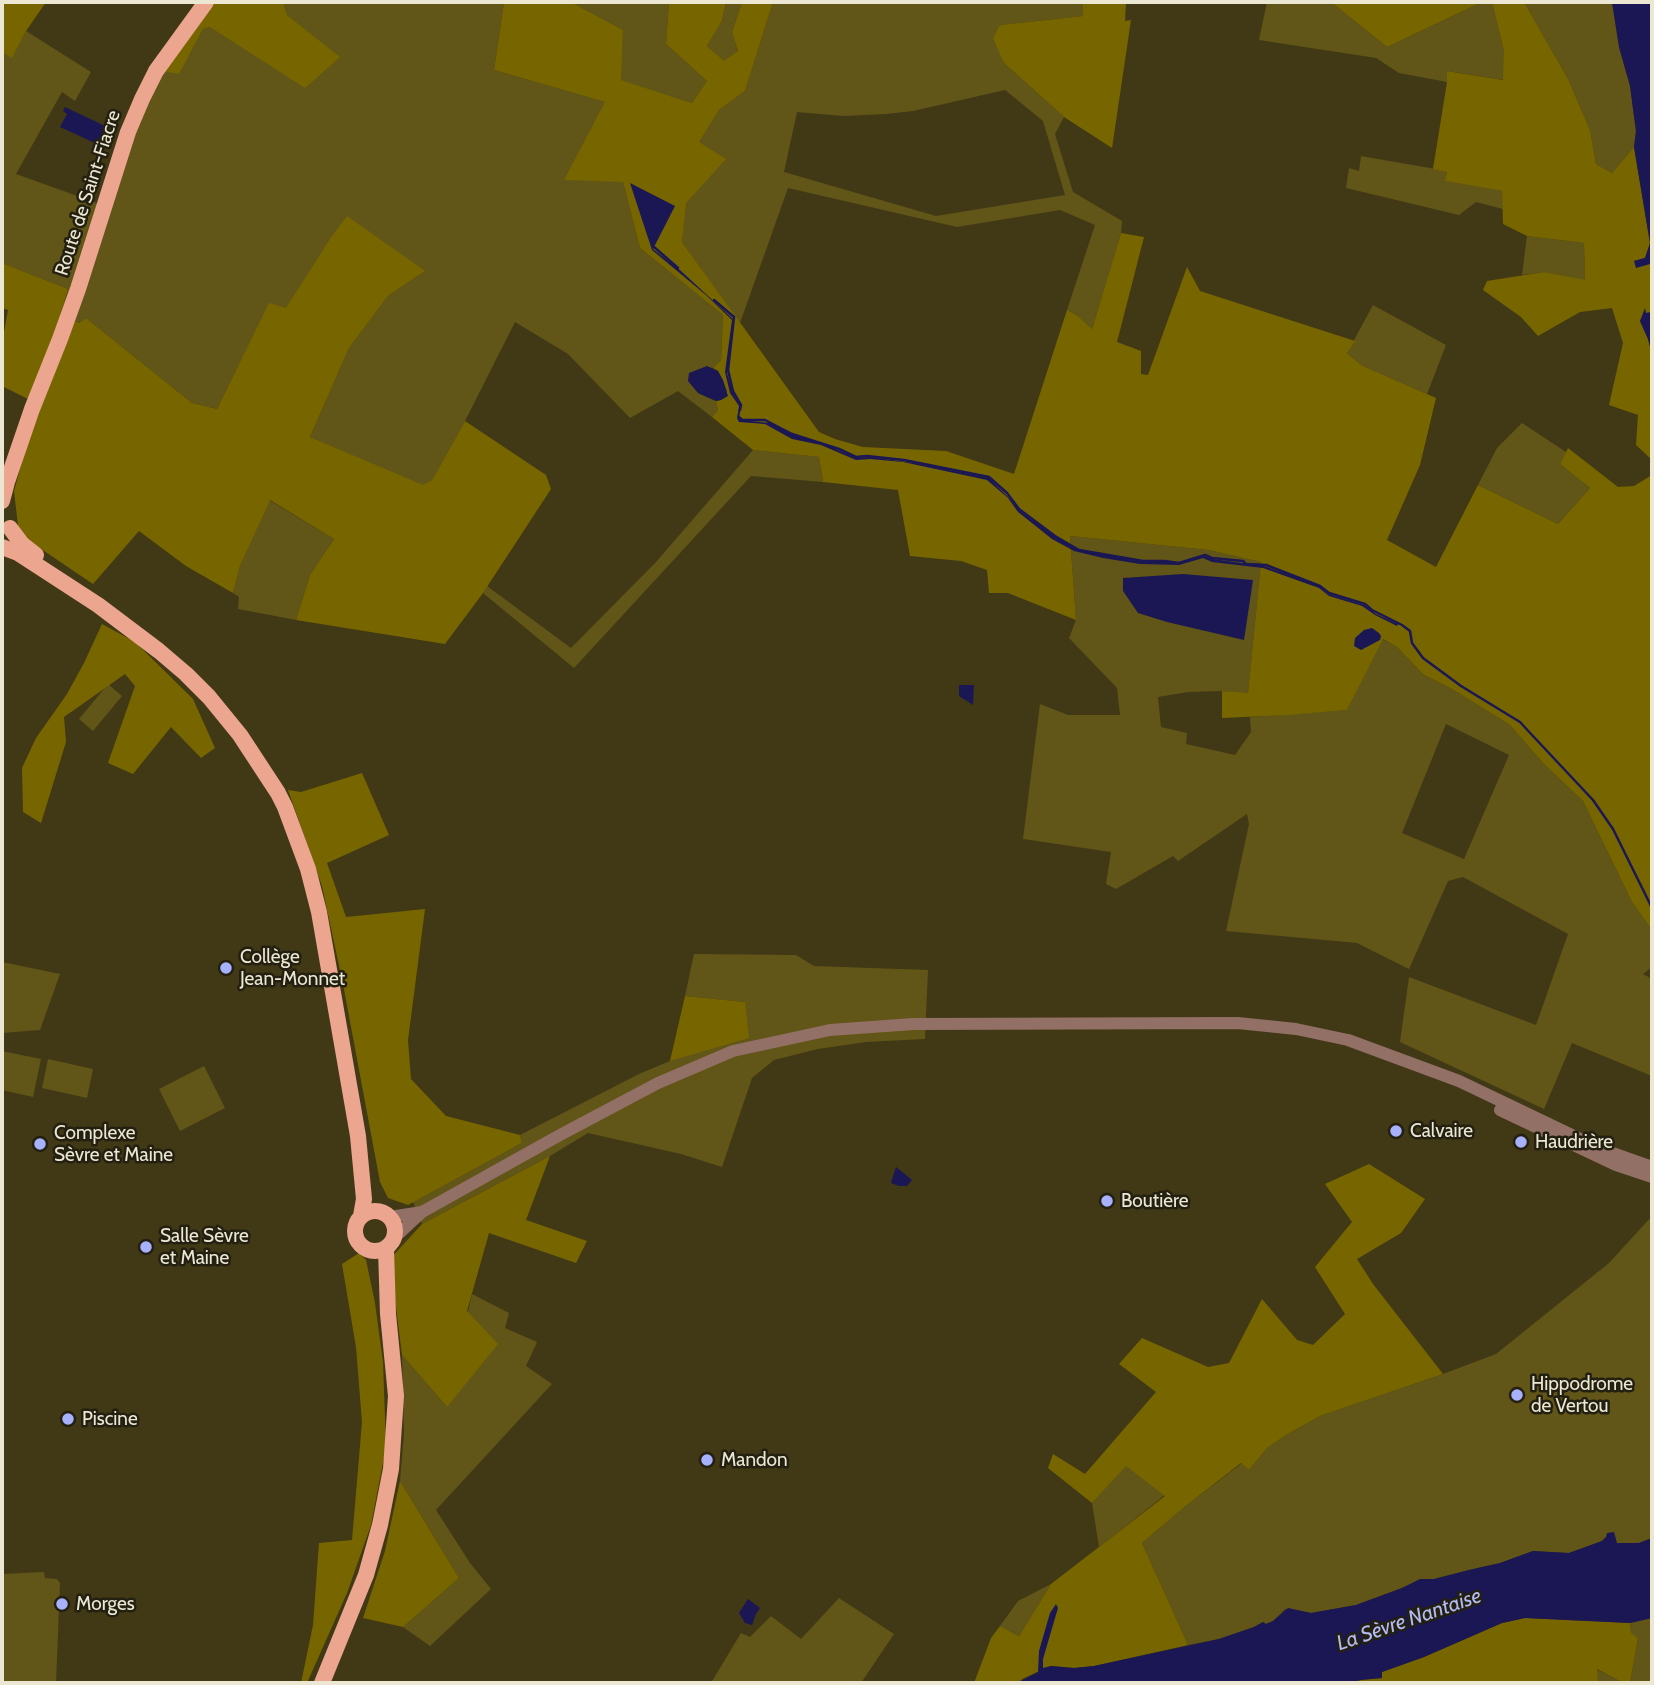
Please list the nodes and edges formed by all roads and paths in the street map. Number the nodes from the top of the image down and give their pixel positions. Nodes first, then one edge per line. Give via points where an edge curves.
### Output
1 (206, 2) edge
2 (32, 409) junction
3 (2, 466) edge
4 (2, 501) edge
5 (10, 528) junction
6 (2, 546) edge
7 (98, 605) junction
8 (1403, 1060) junction
9 (358, 1136) junction
10 (1652, 1167) edge
11 (1652, 1177) edge
12 (422, 1212) junction
13 (387, 1214) junction
14 (361, 1216) junction
15 (385, 1246) junction
16 (343, 1632) junction
17 (314, 1683) edge
18 (322, 1683) edge

1 - 2 main road, Route de Saint-Fiacre via 156,71 142,99
2 - 3 main road, Route de Saint-Fiacre
2 - 4 main road, Route de Saint-Fiacre
4 - 5 main road
5 - 6 main road
5 - 7 main road via 22,544
6 - 7 main road
7 - 9 main road via 159,650 209,697 250,748 285,807 319,912
8 - 10 street via 1459,1081 1601,1149
8 - 11 street via 1526,1123
8 - 12 street via 1348,1040 1238,1023 913,1024 830,1030 733,1051 658,1083
9 - 13 main road via 376,1197
9 - 14 main road via 364,1199
12 - 13 street
12 - 15 street
13 - 14 main road via 373,1210
13 - 15 main road via 395,1224
14 - 15 main road via 355,1228 361,1246
15 - 16 main road via 396,1396 391,1469 366,1575
16 - 17 main road
16 - 18 main road

